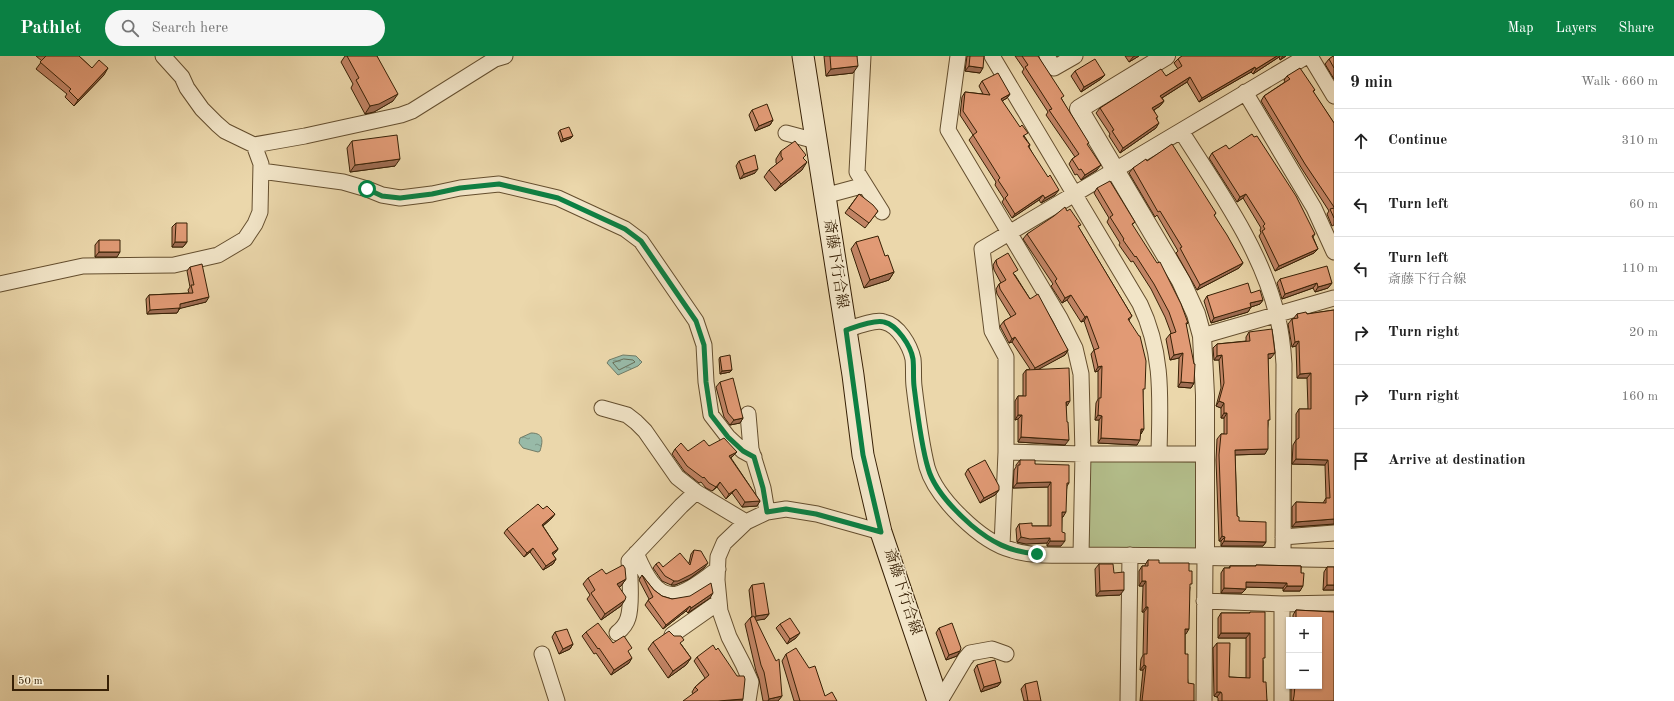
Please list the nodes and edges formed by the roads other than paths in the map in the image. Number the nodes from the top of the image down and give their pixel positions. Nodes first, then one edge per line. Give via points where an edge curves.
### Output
1 (163, 56) edge
2 (505, 56) edge
3 (803, 56) edge
4 (863, 56) edge
5 (958, 56) edge
6 (992, 56) edge
7 (1047, 56) edge
8 (1075, 56) edge
9 (1166, 56) edge
10 (1307, 56) edge
11 (1310, 56) edge
12 (1245, 92) junction
13 (1334, 96) edge
14 (1181, 131) junction
15 (786, 133) dead end
16 (816, 141) junction
17 (254, 146) junction
18 (1116, 170) junction
19 (261, 171) junction
20 (865, 185) junction
21 (1073, 194) junction
22 (824, 196) junction
23 (882, 212) dead end
24 (1009, 232) junction
25 (1334, 252) edge
26 (0, 284) edge
27 (1334, 298) edge
28 (1277, 315) junction
29 (846, 330) junction
30 (1202, 336) junction
31 (602, 408) dead end
32 (748, 414) dead end
33 (1006, 452) junction
34 (1083, 454) junction
35 (1159, 454) junction
36 (1204, 454) junction
37 (754, 457) junction
38 (696, 492) junction
39 (767, 512) junction
40 (746, 522) junction
41 (881, 532) junction
42 (1334, 533) edge
43 (1283, 537) junction
44 (1002, 546) junction
45 (636, 553) junction
46 (1081, 555) junction
47 (1130, 555) junction
48 (1205, 556) junction
49 (1283, 557) junction
50 (1334, 558) edge
51 (718, 569) junction
52 (1204, 601) junction
53 (719, 602) junction
54 (1334, 603) edge
55 (1282, 604) junction
56 (617, 633) dead end
57 (672, 635) edge
58 (542, 654) dead end
59 (1006, 654) dead end
60 (557, 701) edge
61 (748, 701) edge
62 (939, 701) edge
63 (1128, 701) edge
64 (1204, 701) edge
65 (1282, 701) edge

1 - 17 street via 182,77 202,109 217,124
2 - 17 street via 495,59 412,111 401,115
3 - 16 main road, 斎藤下行合線
4 - 20 street via 857,172
5 - 24 street via 948,130
6 - 21 street
7 - 8 street via 1054,68
9 - 18 street via 1079,109
10 - 12 street
11 - 13 street
12 - 14 street
12 - 25 street via 1314,208
14 - 18 street
14 - 28 street via 1246,237 1259,264
15 - 16 street
16 - 22 main road, 斎藤下行合線
17 - 19 street
18 - 21 street
18 - 30 street via 1181,281 1196,314
19 - 26 street via 260,212 255,224 245,239 218,255 174,265 83,266
19 - 37 street via 343,182 382,196 400,198 499,184 558,198 625,229 641,241 696,321 704,345 711,415 728,437
20 - 22 street
20 - 23 street
21 - 24 street
21 - 35 street via 1140,304 1154,337 1159,368
22 - 29 main road, 斎藤下行合線
24 - 33 street via 982,249 992,331 1006,357
24 - 34 street via 1075,348 1081,374
27 - 28 street
28 - 30 street
28 - 43 street via 1284,364
29 - 41 main road, 斎藤下行合線 via 863,455
29 - 44 street via 884,322 904,337 913,358 914,386 922,439 928,468 935,485 963,518 983,535
30 - 36 street
31 - 38 street via 627,415 636,422 677,477
32 - 37 street
33 - 34 street
33 - 44 street
34 - 35 street
34 - 46 street
35 - 36 street
36 - 48 street
37 - 39 street
38 - 40 street
38 - 45 street
39 - 40 street
39 - 41 street via 786,509 801,511
40 - 51 street via 724,542 718,557
41 - 62 main road, 斎藤下行合線
42 - 43 street
43 - 49 street
44 - 46 street via 1030,554
45 - 51 street via 646,575 657,588 667,594 677,594 686,590
45 - 56 street via 629,561 629,617
46 - 47 street
47 - 48 street
47 - 63 street
48 - 49 street
48 - 52 street
49 - 50 street
51 - 53 street
52 - 55 street
52 - 64 street
53 - 57 street
53 - 61 street via 729,637 750,682
54 - 55 street
55 - 65 street
58 - 60 street
59 - 62 street via 992,649 970,653

